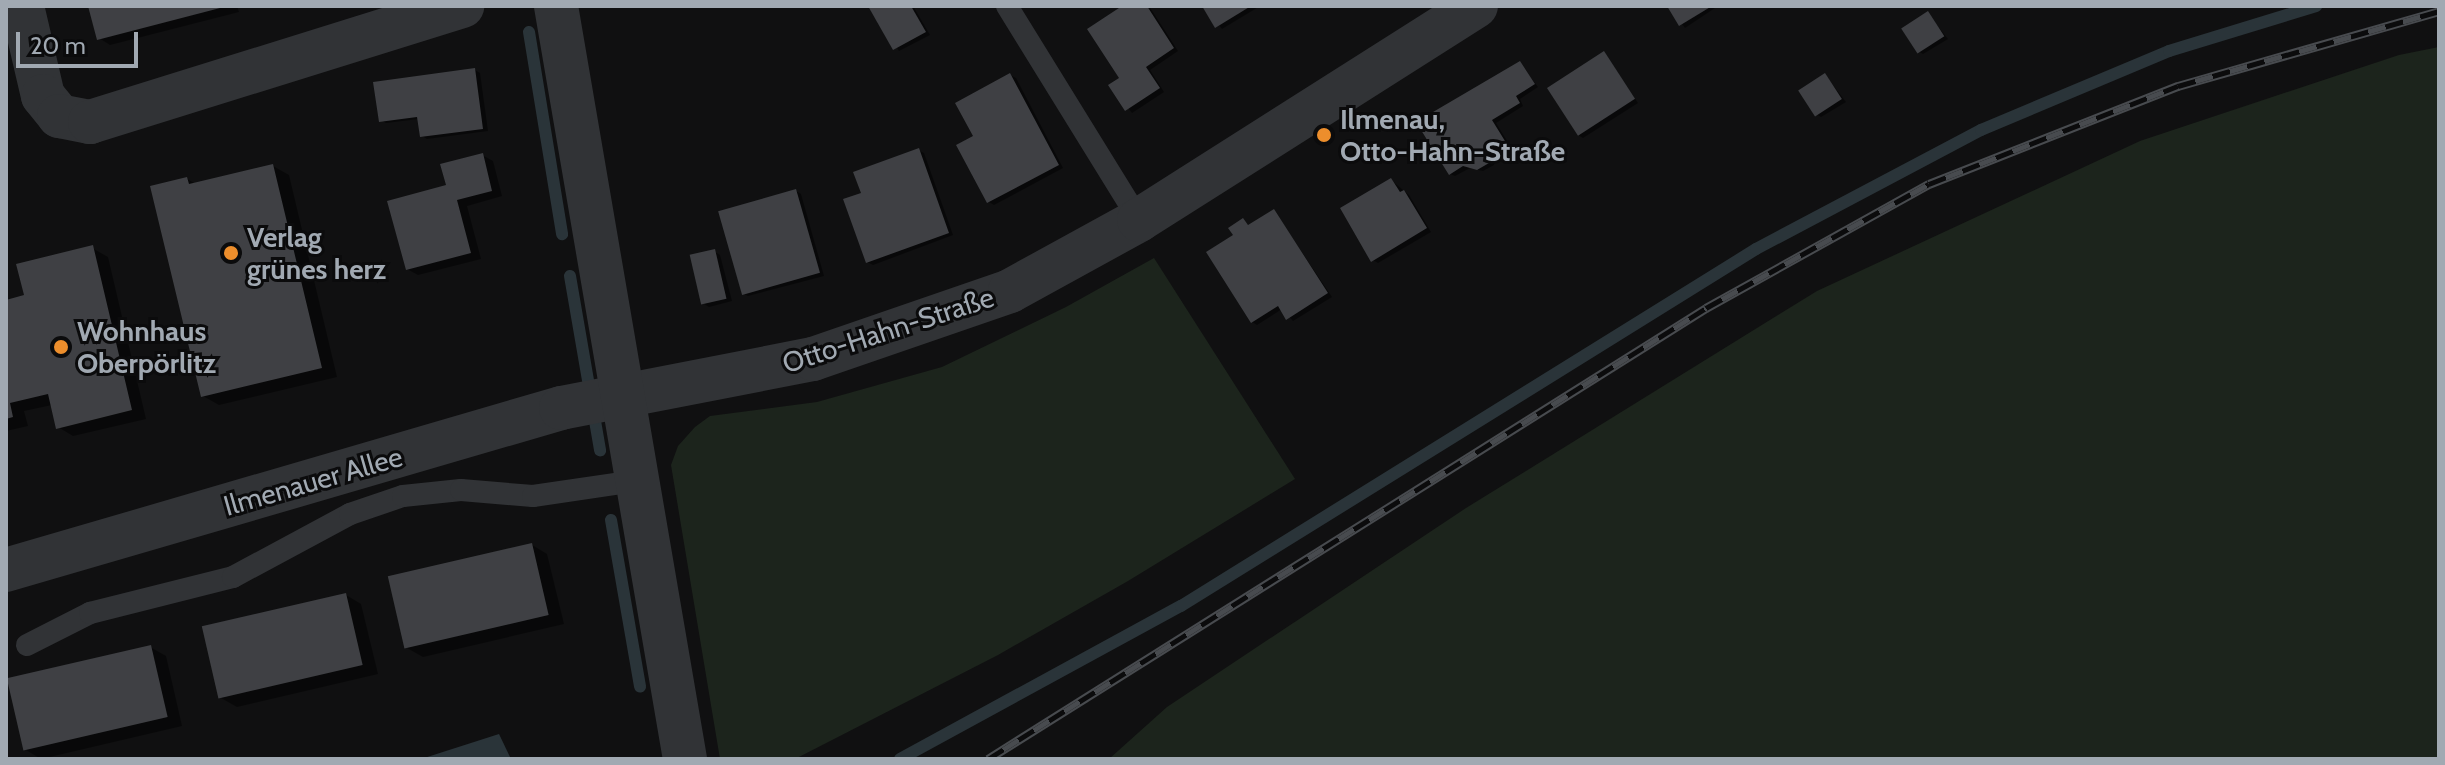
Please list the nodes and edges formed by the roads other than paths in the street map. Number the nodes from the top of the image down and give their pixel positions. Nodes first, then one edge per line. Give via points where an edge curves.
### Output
1 (22, 6) edge
2 (462, 6) edge
3 (556, 6) edge
4 (1007, 6) edge
5 (1476, 6) edge
6 (1139, 220) junction
7 (621, 395) junction
8 (636, 481) junction
9 (6, 570) edge
10 (27, 645) dead end
11 (685, 759) edge

1 - 2 street via 43,96 59,116 90,122
3 - 7 street
4 - 6 lane
5 - 6 street, Otto-Hahn-Straße
6 - 7 street, Otto-Hahn-Straße via 1010,291 827,354
7 - 8 street
7 - 9 street, Ilmenauer Allee
8 - 10 lane via 533,496 461,490 403,496 350,514 233,577 90,613
8 - 11 street

